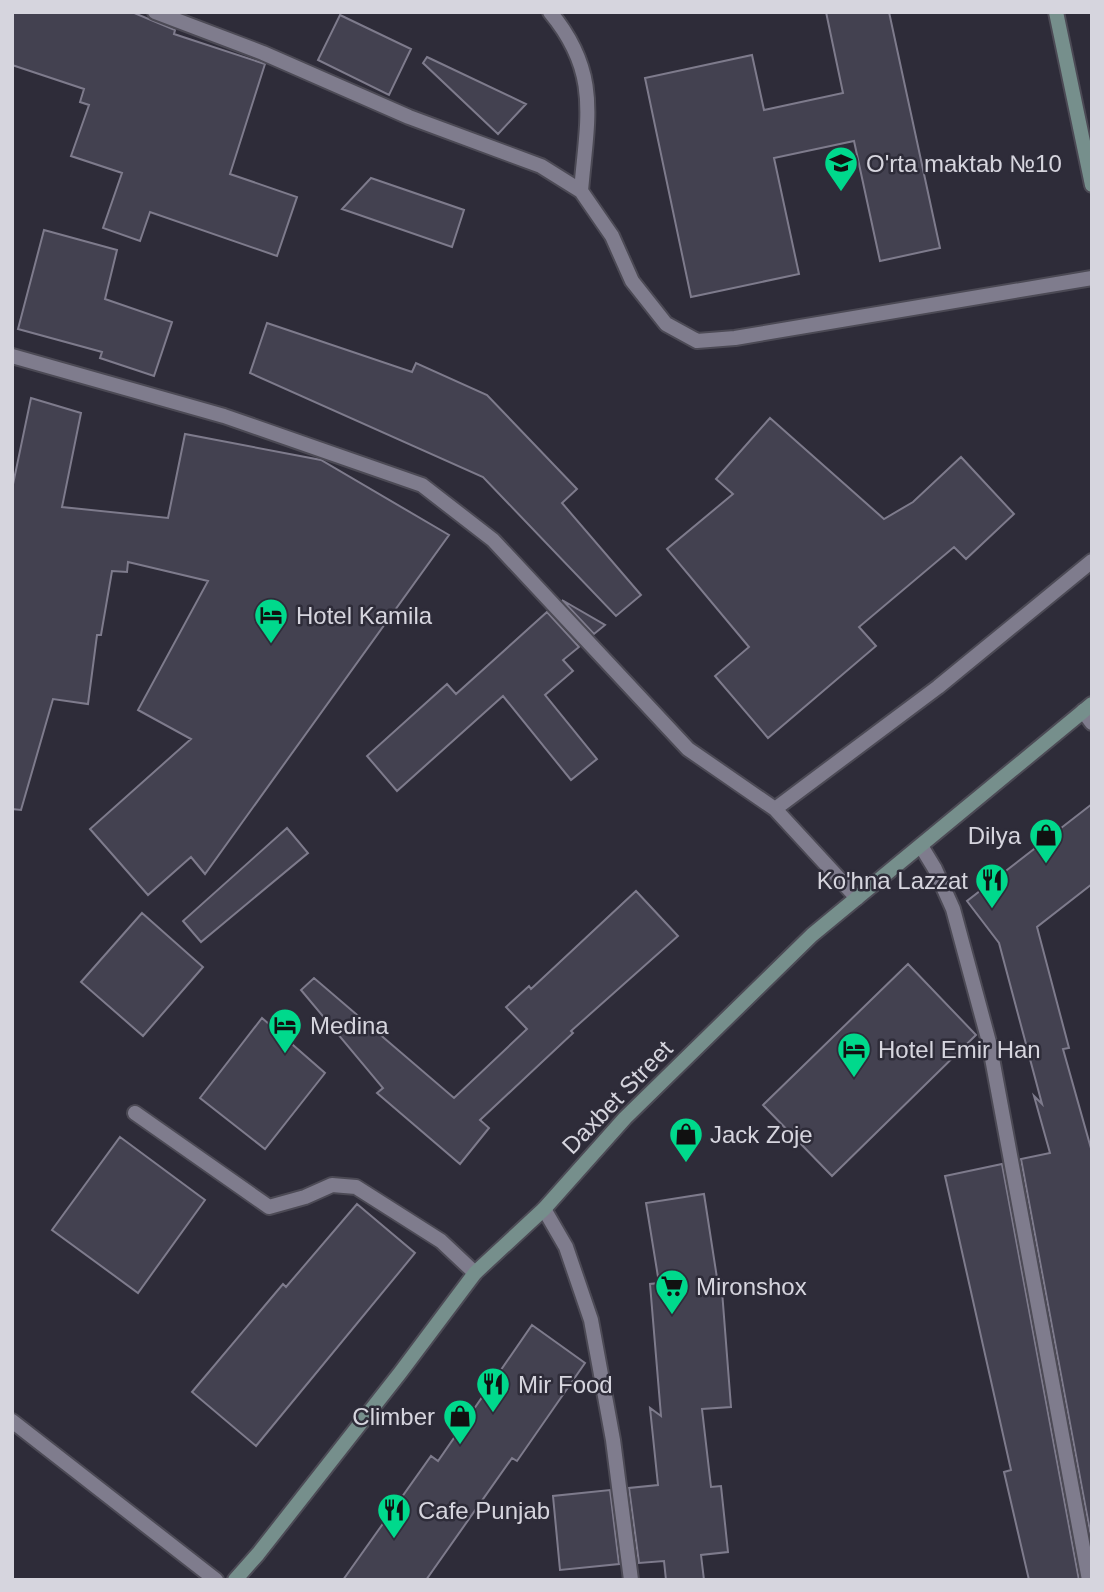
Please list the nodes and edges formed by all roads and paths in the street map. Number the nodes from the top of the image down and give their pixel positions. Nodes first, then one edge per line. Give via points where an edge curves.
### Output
1 (155, 12) edge
2 (550, 12) edge
3 (1056, 12) edge
4 (1092, 185) edge
5 (581, 191) junction
6 (1092, 278) edge
7 (12, 356) edge
8 (1092, 561) edge
9 (1088, 707) edge
10 (1092, 723) edge
11 (775, 809) junction
12 (920, 846) junction
13 (856, 898) junction
14 (135, 1113) dead end
15 (544, 1209) junction
16 (475, 1273) junction
17 (12, 1421) edge
18 (216, 1580) edge
19 (235, 1580) edge
20 (631, 1580) edge
21 (1089, 1580) edge

1 - 5 street via 408,117 541,166
2 - 5 street via 583,64 588,100
3 - 4 main road
5 - 6 street via 612,236 632,281 666,324 697,341
7 - 11 street via 224,416 422,485 493,540 688,750
8 - 11 street via 938,687
9 - 10 street
9 - 12 main road, Daxbet Street
11 - 13 street
12 - 13 main road, Daxbet Street
12 - 21 street via 953,909 989,1042
13 - 15 main road, Daxbet Street via 812,935 625,1118
14 - 16 street via 269,1207 332,1185 356,1187 441,1241
15 - 16 main road, Daxbet Street
15 - 20 street via 566,1247 591,1320
16 - 19 main road, Daxbet Street
17 - 18 street

